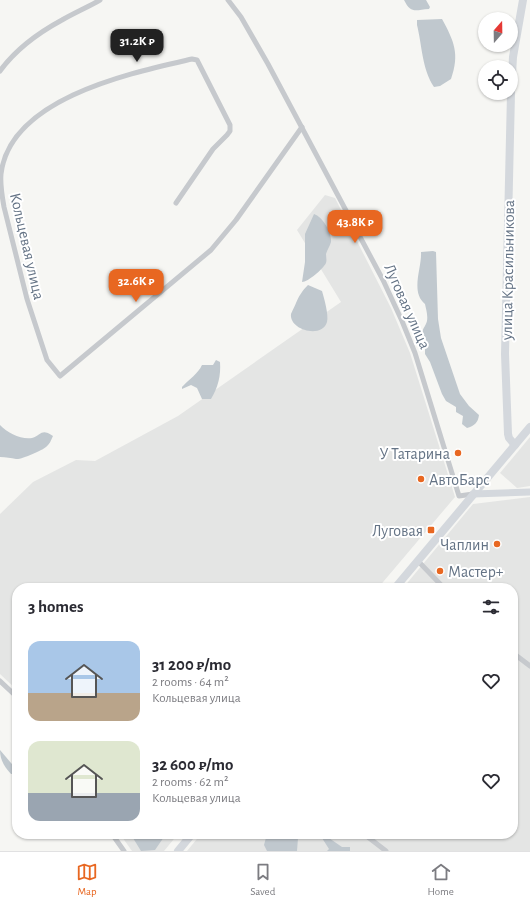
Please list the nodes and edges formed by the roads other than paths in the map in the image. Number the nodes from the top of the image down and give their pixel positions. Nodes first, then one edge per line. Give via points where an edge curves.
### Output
1 (100, 0) edge
2 (228, 0) edge
3 (523, 0) edge
4 (513, 60) edge
5 (0, 71) edge
6 (511, 100) edge
7 (302, 127) junction
8 (176, 202) dead end
9 (530, 427) edge
10 (515, 445) junction
11 (530, 492) edge
12 (473, 494) junction
13 (418, 561) junction
14 (399, 583) edge
15 (439, 583) edge
16 (518, 657) edge
17 (530, 666) edge
18 (0, 681) edge
19 (12, 692) edge
20 (116, 839) edge
21 (188, 839) edge
22 (370, 839) edge
23 (124, 851) edge
24 (178, 851) edge
25 (386, 851) edge

1 - 5 street via 43,31 10,58
2 - 7 street, Луговая улица via 251,34
3 - 4 main road, улица Красильникова
6 - 10 main road, улица Красильникова via 505,354 508,434
7 - 8 street, Кольцевая улица via 236,220 210,250 60,376 47,360 26,299 4,207 2,173 6,156 15,140 40,113 94,86 135,72 196,60 230,125 230,131 213,149
7 - 12 street, Луговая улица via 402,321 415,353 459,496
9 - 10 main road
10 - 12 main road
11 - 12 main road
12 - 13 main road
13 - 14 main road
13 - 15 street
16 - 17 street
18 - 19 street
20 - 23 street
21 - 24 main road
22 - 25 street

